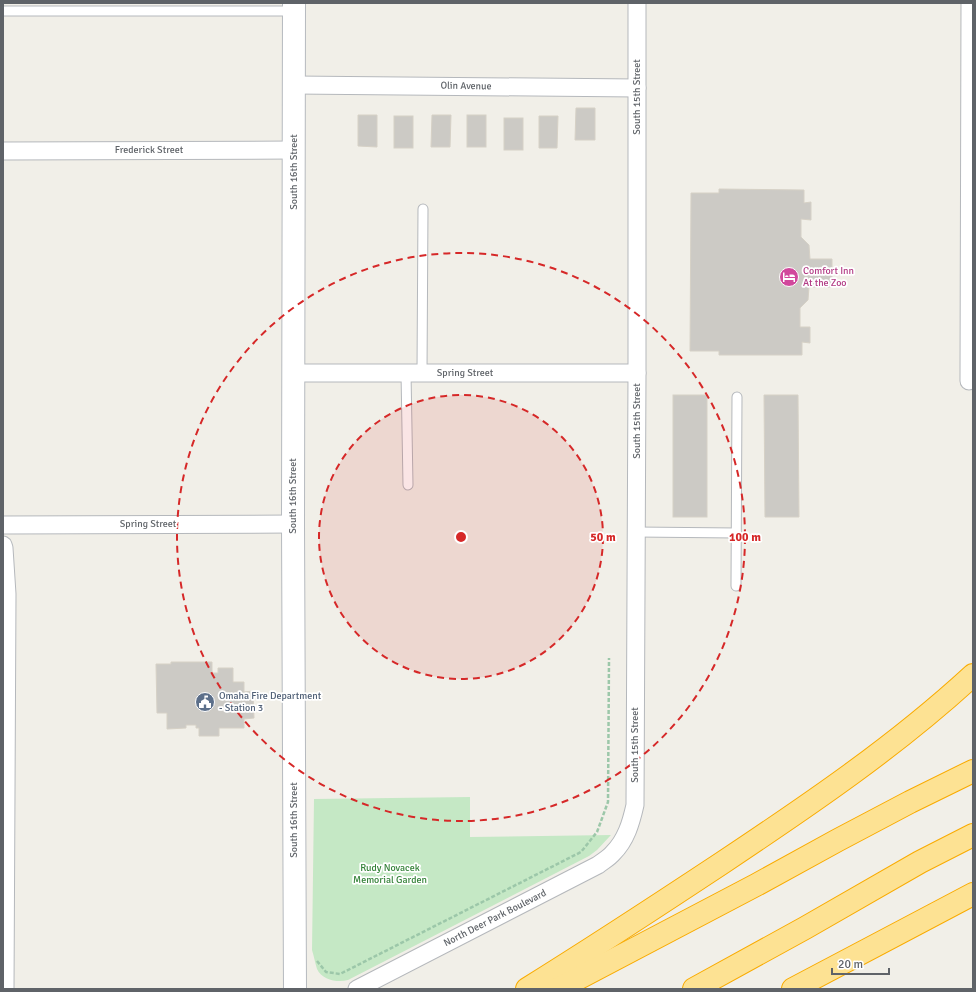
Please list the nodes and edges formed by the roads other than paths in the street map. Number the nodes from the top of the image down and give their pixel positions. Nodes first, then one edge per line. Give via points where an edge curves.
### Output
1 (637, 3) edge
2 (970, 3) edge
3 (294, 7) edge
4 (3, 11) edge
5 (971, 38) edge
6 (294, 85) junction
7 (637, 88) junction
8 (294, 150) junction
9 (3, 151) edge
10 (971, 178) edge
11 (423, 209) dead end
12 (294, 373) junction
13 (414, 373) junction
14 (637, 373) junction
15 (969, 381) dead end
16 (737, 397) dead end
17 (408, 485) dead end
18 (293, 524) junction
19 (3, 525) edge
20 (636, 532) junction
21 (736, 533) junction
22 (3, 545) edge
23 (736, 586) dead end
24 (973, 675) edge
25 (5, 714) edge
26 (973, 770) edge
27 (973, 835) edge
28 (624, 838) joint
29 (973, 894) edge
30 (5, 989) edge
31 (295, 989) edge
32 (357, 989) edge
33 (527, 989) edge
34 (558, 989) edge
35 (694, 989) edge
36 (793, 989) edge

1 - 7 street, South 15th Street
2 - 5 street
3 - 4 lane
3 - 6 street, South 16th Street
5 - 10 street
6 - 7 street, Olin Avenue
6 - 8 street, South 16th Street
7 - 14 street, South 15th Street
8 - 9 street, Frederick Street
8 - 12 street, South 16th Street
10 - 15 street
11 - 13 lane
12 - 13 street, Spring Street
12 - 18 street, South 16th Street
13 - 14 street, Spring Street
13 - 17 lane
14 - 20 street, South 15th Street
16 - 21 lane
18 - 19 street, Spring Street
18 - 31 street, South 16th Street
20 - 21 lane
20 - 28 street, South 15th Street via 635,806
21 - 23 lane
22 - 25 street via 7,594
24 - 33 highway via 846,779
25 - 30 street
26 - 34 highway
27 - 35 highway
28 - 32 street, North Deer Park Boulevard via 612,854 598,865
29 - 36 highway

